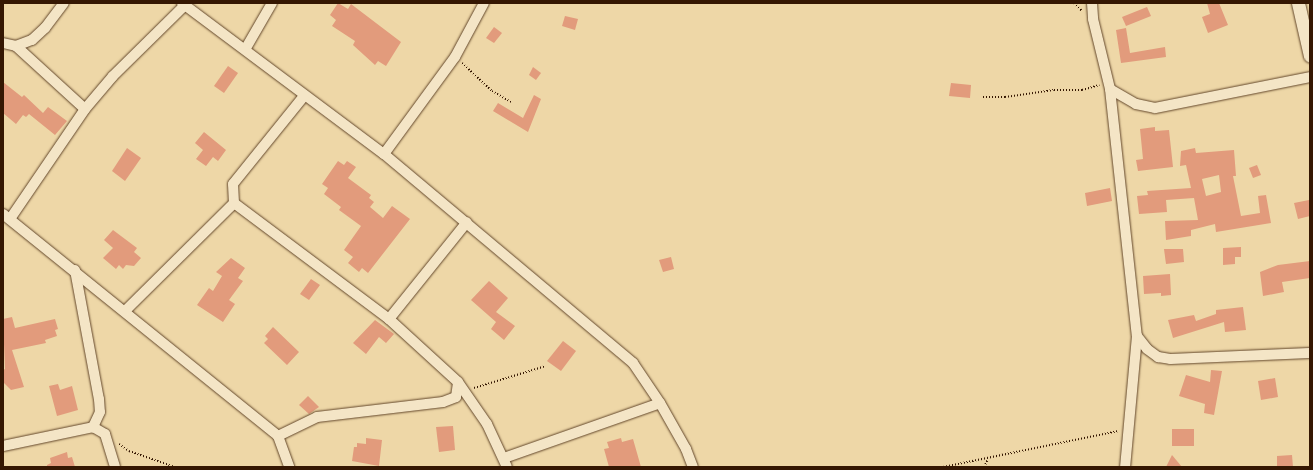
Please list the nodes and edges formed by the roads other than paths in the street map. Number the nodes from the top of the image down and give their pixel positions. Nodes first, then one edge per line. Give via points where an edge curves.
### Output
1 (64, 3) edge
2 (272, 3) edge
3 (484, 3) edge
4 (1092, 3) edge
5 (1298, 3) edge
6 (184, 4) edge
7 (3, 43) edge
8 (16, 46) junction
9 (246, 48) junction
10 (1310, 56) edge
11 (1310, 77) edge
12 (1109, 85) junction
13 (304, 96) junction
14 (85, 109) junction
15 (384, 154) junction
16 (234, 203) junction
17 (7, 216) edge
18 (467, 222) junction
19 (75, 270) junction
20 (125, 311) junction
21 (389, 319) junction
22 (1137, 336) junction
23 (1310, 353) edge
24 (458, 382) junction
25 (660, 403) junction
26 (93, 427) junction
27 (278, 436) junction
28 (3, 446) edge
29 (505, 463) edge
30 (115, 467) edge
31 (289, 467) edge
32 (693, 467) edge
33 (1125, 467) edge

1 - 8 street via 32,40
2 - 9 street
3 - 15 street via 455,57
4 - 12 street via 1093,19
5 - 10 main road
6 - 9 street
6 - 14 street via 113,76
7 - 8 street
8 - 14 street
9 - 13 street
11 - 12 street via 1155,108 1136,104
12 - 22 street
13 - 15 street
13 - 16 street via 233,184
14 - 17 street
15 - 18 street
16 - 20 street
16 - 21 street
17 - 19 street
18 - 21 street
18 - 25 street via 633,363
19 - 20 street
19 - 26 street via 99,399 100,412
20 - 27 street
21 - 24 street
22 - 23 street via 1147,349 1158,357 1170,359
22 - 33 street
24 - 27 street via 456,396 443,402 317,417
24 - 29 street via 487,424
25 - 29 street
25 - 32 street
26 - 28 street
26 - 30 street via 105,434
27 - 31 street

